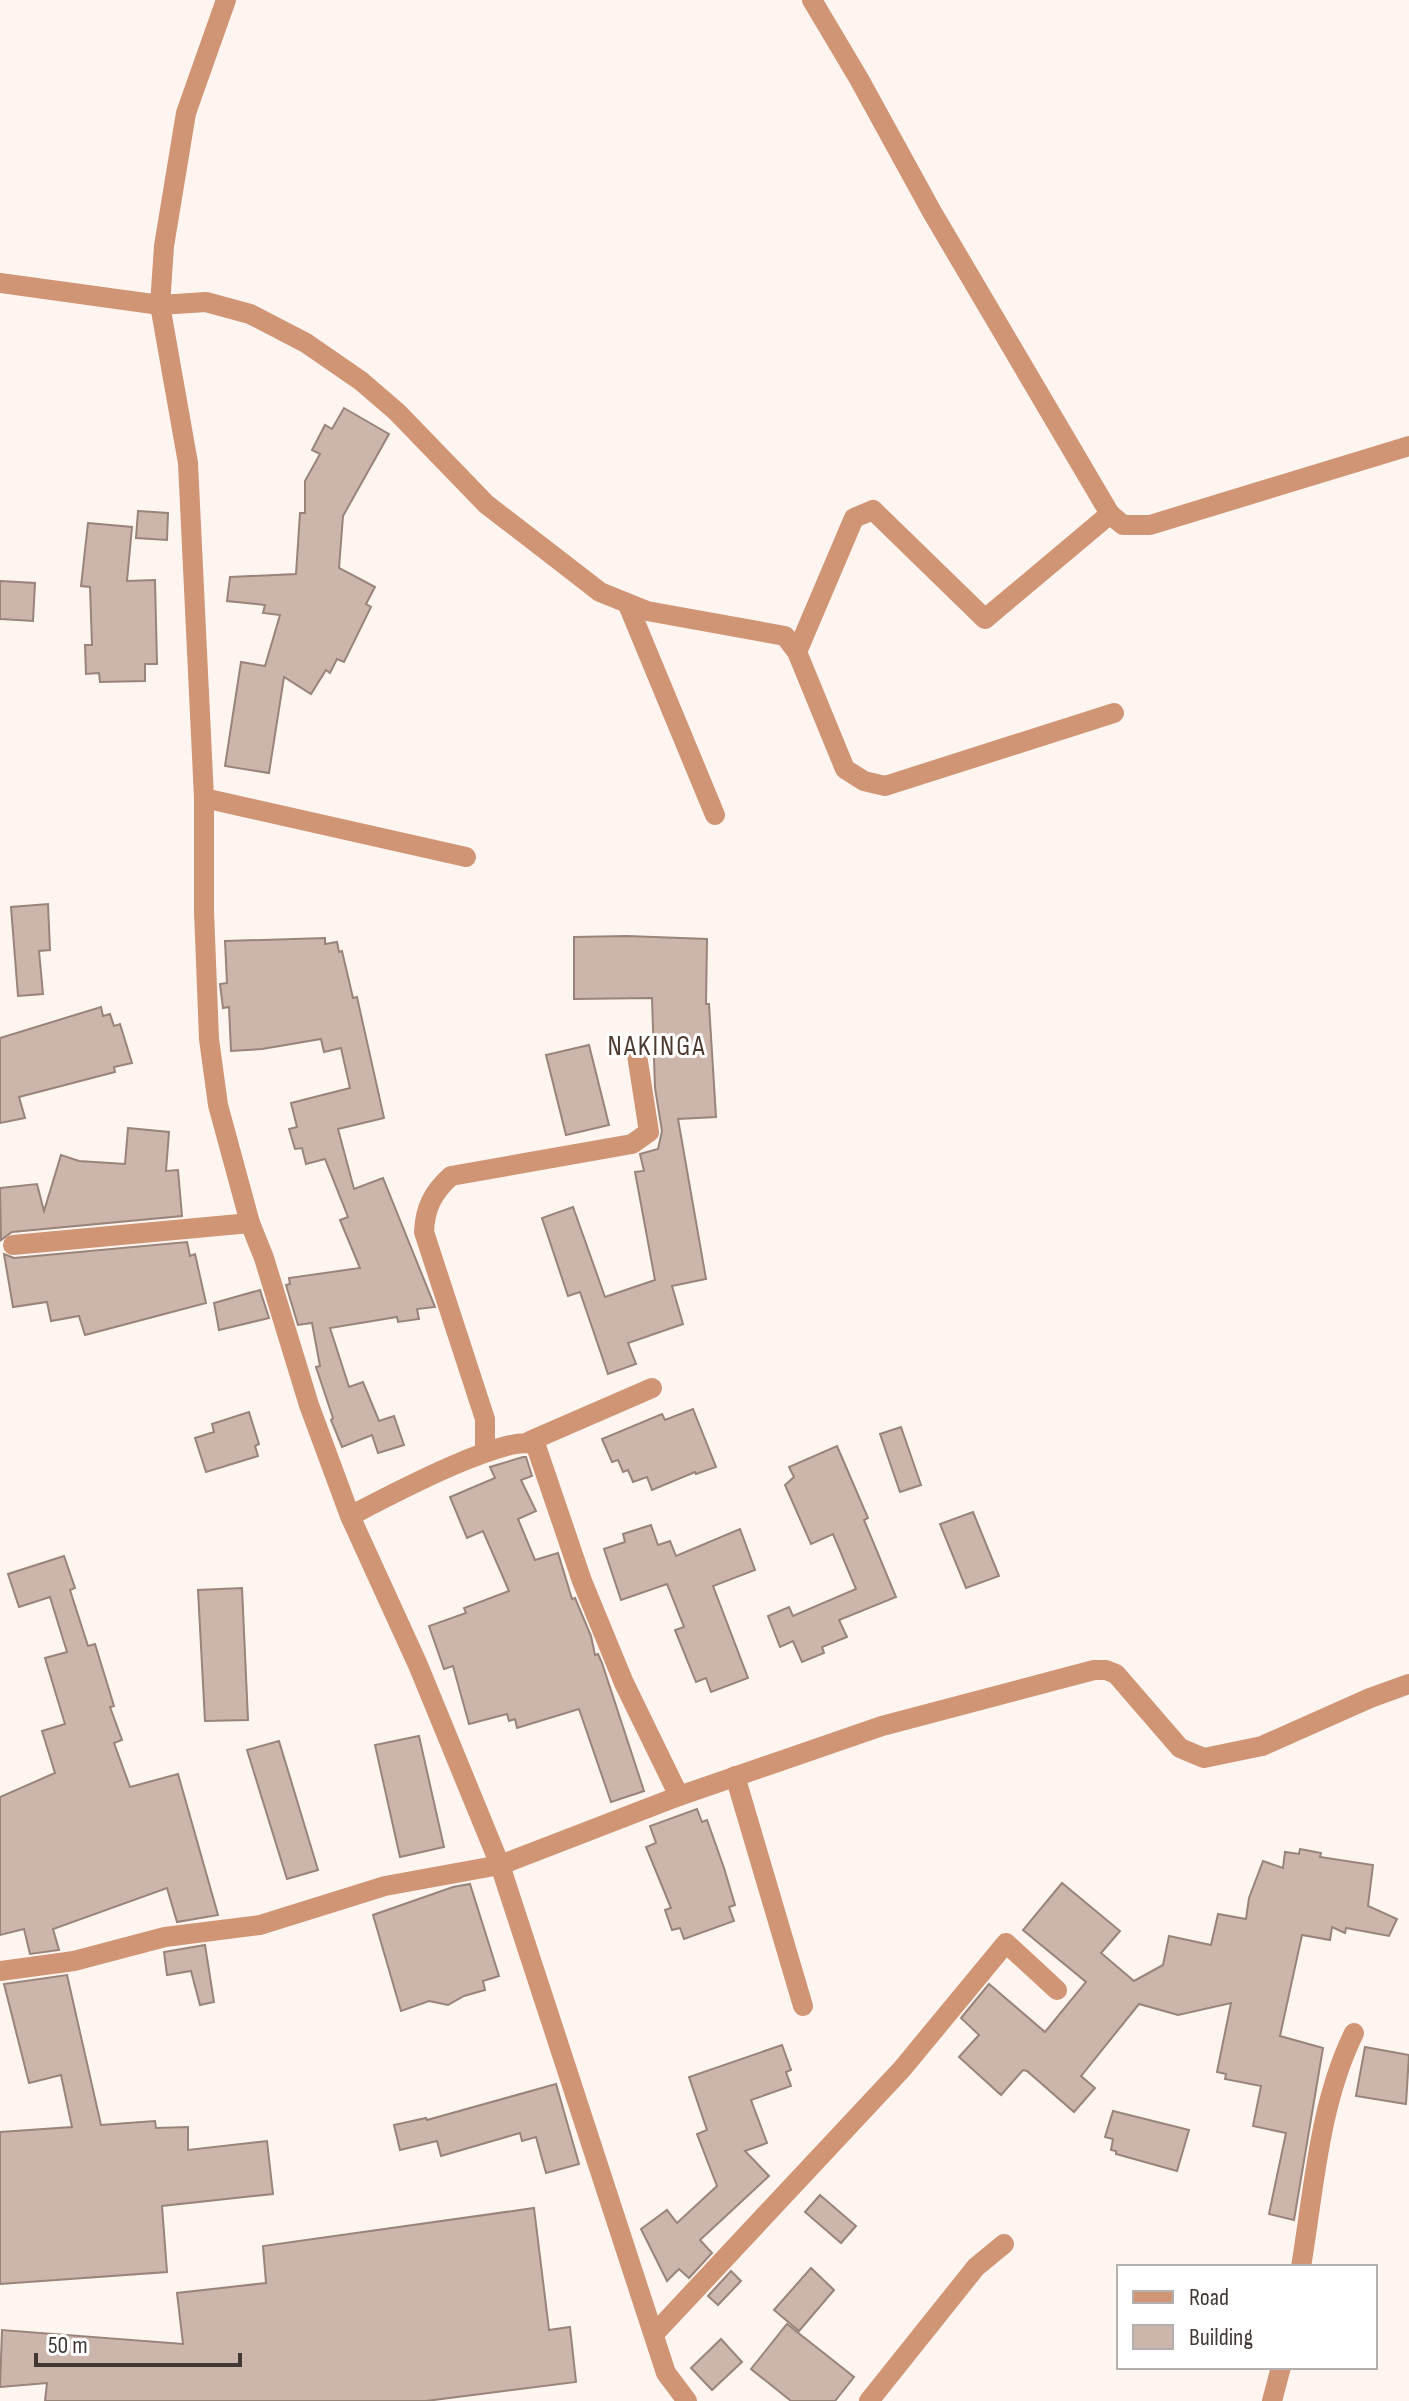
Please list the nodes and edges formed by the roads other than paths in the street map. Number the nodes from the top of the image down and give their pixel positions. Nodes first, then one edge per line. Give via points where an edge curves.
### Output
1 (226, 0) edge
2 (812, 0) edge
3 (0, 283) edge
4 (160, 305) junction
5 (1409, 446) edge
6 (1110, 514) junction
7 (628, 605) junction
8 (797, 652) junction
9 (1114, 713) dead end
10 (204, 798) junction
11 (715, 815) dead end
12 (466, 857) dead end
13 (637, 1055) dead end
14 (250, 1223) junction
15 (13, 1245) dead end
16 (652, 1388) dead end
17 (530, 1441) junction
18 (485, 1452) junction
19 (350, 1516) junction
20 (1409, 1684) edge
21 (735, 1776) junction
22 (679, 1796) junction
23 (500, 1865) junction
24 (0, 1971) edge
25 (1057, 1990) dead end
26 (803, 2006) dead end
27 (1354, 2033) dead end
28 (1004, 2244) dead end
29 (1301, 2265) edge
30 (655, 2333) junction
31 (1280, 2369) edge
32 (687, 2401) edge
33 (869, 2401) edge
34 (1272, 2401) edge

1 - 4 street via 186,113
2 - 6 street
3 - 4 street
4 - 7 street via 206,302 250,314 306,343 397,412 486,504 600,592
4 - 10 street via 188,463
5 - 6 street via 1150,525 1123,525
6 - 8 street via 985,619 873,510 854,518
7 - 8 street via 774,632 791,641
7 - 11 street
8 - 9 street via 845,769 885,786
10 - 12 street
10 - 14 street via 209,1039 218,1105
13 - 18 street via 649,1132 632,1144 451,1176 425,1215 424,1232 485,1419
14 - 15 street
14 - 19 street
16 - 17 street
17 - 18 street
17 - 22 street via 619,1671
18 - 19 street
19 - 23 street
20 - 21 street via 1262,1746 1204,1758 1174,1742 1116,1674 1094,1670 882,1726
21 - 22 street
21 - 26 street
22 - 23 street
23 - 24 street via 385,1886 260,1925 165,1937 74,1961
23 - 30 street
25 - 30 street via 1006,1943 902,2069
27 - 29 street via 1329,2095
28 - 33 street via 976,2267
30 - 32 street via 666,2373
31 - 34 street

